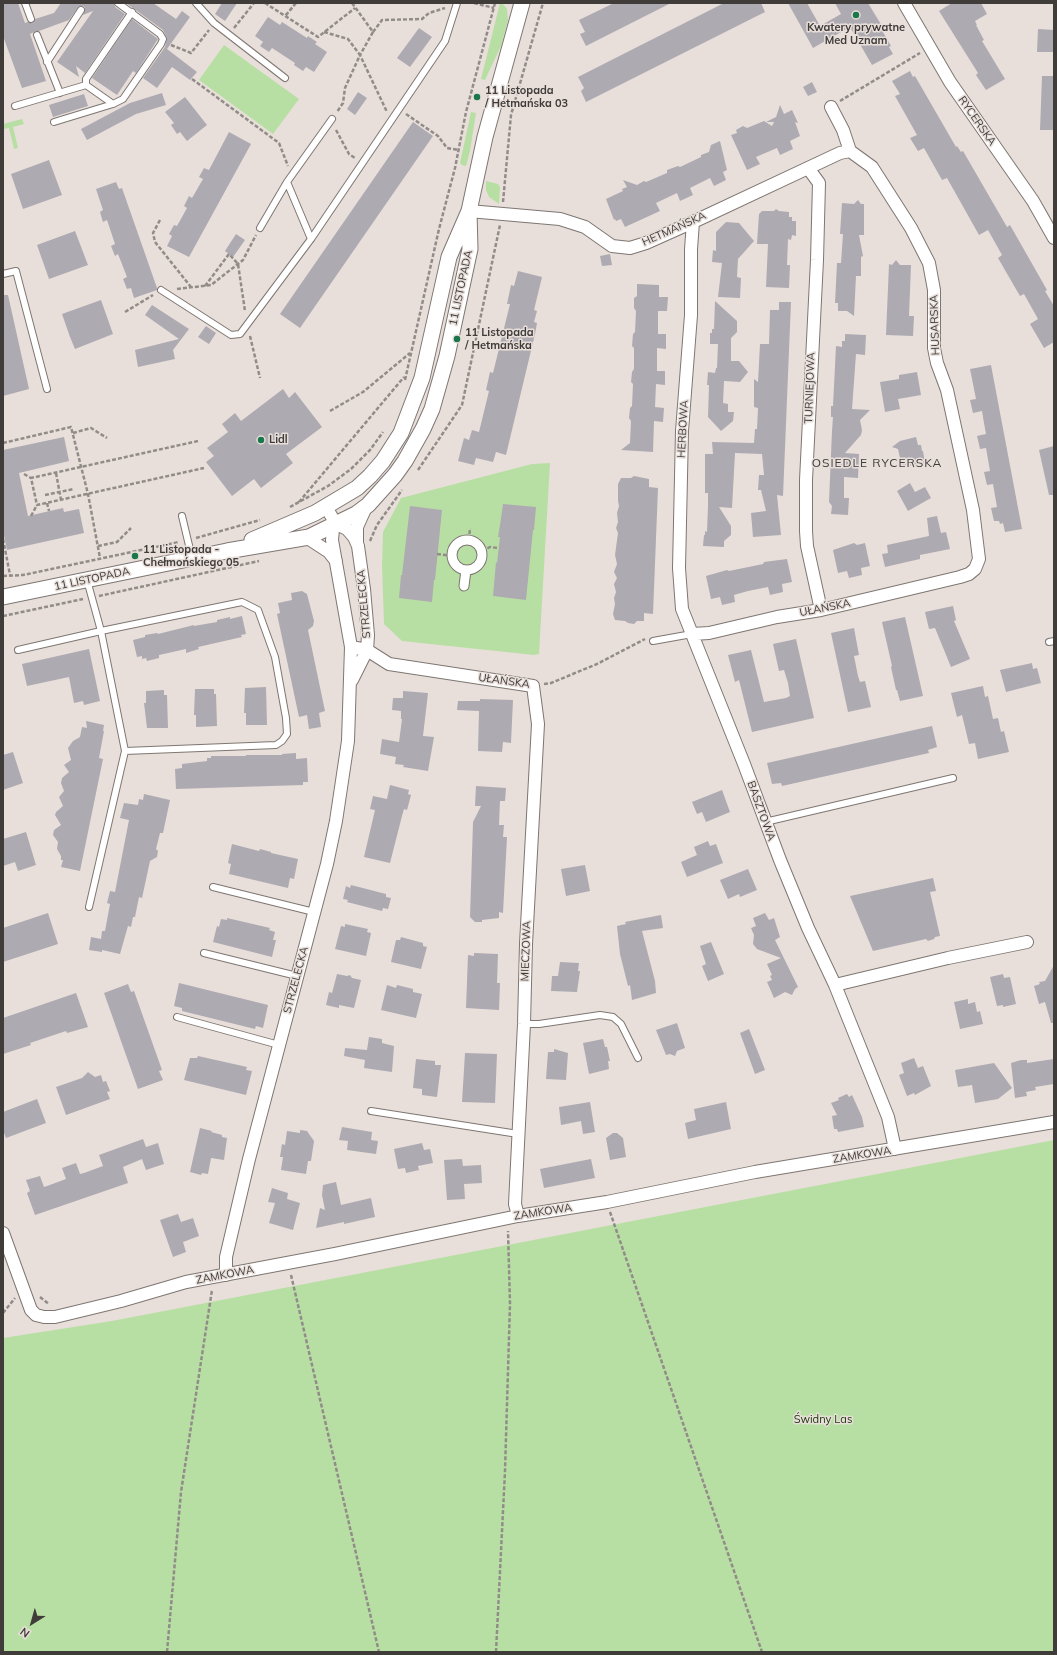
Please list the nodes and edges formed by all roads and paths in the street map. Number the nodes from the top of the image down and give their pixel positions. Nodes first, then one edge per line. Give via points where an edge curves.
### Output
1 (26, 3) edge
2 (118, 3) edge
3 (196, 3) edge
4 (254, 3) edge
5 (264, 3) edge
6 (296, 3) edge
7 (352, 3) edge
8 (474, 3) edge
9 (495, 3) edge
10 (522, 3) edge
11 (543, 3) edge
12 (904, 3) edge
13 (457, 4) edge
14 (355, 8) junction
15 (494, 8) junction
16 (81, 10) dead end
17 (132, 12) junction
18 (285, 16) junction
19 (31, 19) dead end
20 (214, 23) junction
21 (324, 32) junction
22 (373, 32) junction
23 (228, 34) junction
24 (37, 35) dead end
25 (162, 42) junction
26 (928, 47) junction
27 (360, 55) junction
28 (47, 62) junction
29 (284, 78) dead end
30 (192, 79) dead end
31 (86, 85) junction
32 (60, 92) junction
33 (113, 104) junction
34 (15, 106) dead end
35 (831, 107) joint
36 (399, 109) junction
37 (331, 120) junction
38 (391, 121) junction
39 (54, 122) dead end
40 (458, 150) junction
41 (850, 151) junction
42 (349, 154) dead end
43 (808, 168) junction
44 (292, 175) junction
45 (287, 182) junction
46 (469, 211) junction
47 (501, 214) junction
48 (160, 220) dead end
49 (693, 222) junction
50 (260, 228) joint
51 (1054, 238) edge
52 (311, 239) junction
53 (238, 264) junction
54 (3, 274) edge
55 (205, 286) junction
56 (191, 287) junction
57 (161, 290) joint
58 (150, 297) dead end
59 (126, 312) dead end
60 (411, 353) junction
61 (406, 375) junction
62 (404, 383) dead end
63 (47, 389) dead end
64 (330, 411) dead end
65 (386, 427) dead end
66 (73, 432) junction
67 (107, 438) dead end
68 (198, 441) dead end
69 (3, 443) edge
70 (81, 467) junction
71 (204, 468) dead end
72 (56, 473) junction
73 (24, 474) dead end
74 (414, 475) dead end
75 (31, 478) junction
76 (404, 488) dead end
77 (74, 489) dead end
78 (60, 492) junction
79 (88, 494) junction
80 (45, 495) dead end
81 (61, 500) junction
82 (47, 503) junction
83 (298, 503) junction
84 (37, 505) junction
85 (368, 505) junction
86 (326, 507) junction
87 (287, 508) dead end
88 (49, 511) dead end
89 (32, 516) dead end
90 (182, 516) dead end
91 (263, 518) dead end
92 (336, 524) junction
93 (131, 528) dead end
94 (470, 528) dead end
95 (306, 537) junction
96 (3, 539) edge
97 (188, 540) junction
98 (469, 540) junction
99 (98, 546) junction
100 (358, 546) junction
101 (498, 548) dead end
102 (228, 550) junction
103 (482, 551) junction
104 (437, 554) dead end
105 (452, 556) junction
106 (100, 558) junction
107 (192, 558) junction
108 (264, 560) dead end
109 (337, 562) junction
110 (974, 569) joint
111 (466, 570) junction
112 (10, 574) junction
113 (3, 576) edge
114 (87, 580) junction
115 (464, 586) dead end
116 (3, 597) edge
117 (92, 598) junction
118 (821, 610) junction
119 (3, 616) edge
120 (101, 631) junction
121 (692, 634) junction
122 (652, 639) joint
123 (351, 647) junction
124 (18, 650) dead end
125 (367, 650) junction
126 (350, 682) junction
127 (533, 686) junction
128 (125, 751) junction
129 (953, 778) dead end
130 (766, 822) junction
131 (213, 887) dead end
132 (89, 907) dead end
133 (314, 912) junction
134 (1027, 942) dead end
135 (204, 953) dead end
136 (297, 976) junction
137 (835, 985) junction
138 (178, 1017) dead end
139 (524, 1024) junction
140 (279, 1045) junction
141 (638, 1058) dead end
142 (371, 1111) dead end
143 (1054, 1122) edge
144 (518, 1134) junction
145 (895, 1149) junction
146 (607, 1202) junction
147 (513, 1217) junction
148 (3, 1233) edge
149 (288, 1262) junction
150 (226, 1275) junction
151 (213, 1278) junction
152 (38, 1295) dead end
153 (17, 1296) dead end
154 (50, 1305) dead end
155 (3, 1313) edge
156 (167, 1652) edge
157 (379, 1652) edge
158 (496, 1652) edge
159 (762, 1652) edge

1 - 19 lane
2 - 17 lane
3 - 20 lane
4 - 23 path
5 - 18 path
6 - 18 path
7 - 14 path
8 - 15 path
9 - 15 path
10 - 46 street, 11 LISTOPADA via 485,137
11 - 47 path via 511,115
12 - 26 street, RYCERSKA
13 - 22 path via 429,13 422,19 382,20
13 - 36 lane via 445,41
14 - 21 path
14 - 22 path
15 - 40 path
16 - 28 lane
17 - 25 lane via 160,34
17 - 31 lane via 86,79
18 - 21 path via 318,37
20 - 23 lane
20 - 25 path via 190,54
21 - 27 path via 348,39
22 - 27 path
23 - 29 lane
24 - 28 lane
25 - 33 lane via 122,99
26 - 35 path
26 - 51 street, RYCERSKA via 1033,202
27 - 37 path via 345,88 343,103
27 - 38 path
28 - 32 lane
30 - 44 path via 279,143
31 - 32 lane
31 - 33 lane
32 - 34 lane
33 - 39 lane
35 - 41 street
36 - 38 lane
36 - 40 path via 438,136 447,148
37 - 42 path
37 - 44 lane
38 - 52 lane
40 - 60 path
41 - 43 street, HETMAŃSKA
41 - 110 street, HUSARSKA via 872,167 911,228 929,263 934,290 934,348 947,390 973,510 980,559
43 - 49 street, HETMAŃSKA
43 - 118 street, TURNIEJOWA via 819,183 806,532
44 - 45 lane
45 - 50 lane
45 - 52 lane
46 - 47 street, HETMAŃSKA
46 - 85 street, 11 LISTOPADA via 470,249 445,363 432,409 405,461
46 - 86 street, 11 LISTOPADA via 450,257 422,378 401,433 370,476 357,488
47 - 49 street, HETMAŃSKA via 560,219 585,227 612,246 630,248
47 - 74 path via 462,405
48 - 56 path via 153,233 155,242
49 - 121 street, HERBOWA via 691,315 682,431 679,568 682,609
50 - 53 path via 243,260
52 - 57 lane via 240,334 231,335
53 - 55 path via 211,285
53 - 55 path via 229,254
54 - 63 lane via 16,271
55 - 56 path
56 - 57 path
58 - 59 path
60 - 61 path
60 - 64 path via 363,392
61 - 62 path
61 - 83 path
65 - 83 path via 370,450 351,469
66 - 67 path via 91,428
66 - 69 path via 71,428
66 - 70 path
68 - 70 path
70 - 72 path
70 - 79 path
71 - 79 path
72 - 75 path
72 - 78 path
73 - 75 path
75 - 84 path
76 - 100 path via 377,525 369,544
77 - 78 path
78 - 80 path
78 - 81 path
79 - 81 path
79 - 99 path
81 - 82 path
82 - 84 path
82 - 88 path
83 - 87 path
84 - 89 path
85 - 92 street, 11 LISTOPADA
85 - 100 street, STRZELECKA via 357,527
86 - 92 street, STRZELECKA
86 - 102 street, 11 LISTOPADA
90 - 97 lane
91 - 97 path
92 - 95 street, 11 LISTOPADA
92 - 100 street, STRZELECKA via 351,532
92 - 109 street, STRZELECKA via 332,540
93 - 99 path via 117,542
94 - 98 path
95 - 102 street, 11 LISTOPADA
95 - 109 street via 328,552
96 - 112 path
97 - 106 path
97 - 107 lane
98 - 103 street via 476,543
98 - 105 street via 456,545
99 - 106 path
100 - 125 street, STRZELECKA via 368,634
101 - 103 path via 490,547
102 - 107 street, 11 LISTOPADA
103 - 111 street via 482,561 478,566
104 - 105 path
105 - 111 street via 457,566
106 - 112 path via 23,574
107 - 114 street, 11 LISTOPADA
108 - 117 path
109 - 123 street, STRZELECKA
110 - 118 street, UŁAŃSKA via 960,577
111 - 115 street
112 - 113 path
114 - 116 street, 11 LISTOPADA
114 - 117 lane
117 - 119 path
117 - 120 lane
118 - 121 street, UŁAŃSKA via 709,633
120 - 124 lane
120 - 128 lane
120 - 128 lane via 242,602 258,610 275,657 287,734 276,745
121 - 122 lane, UŁAŃSKA
121 - 130 street, BASZTOWA
122 - 127 path, UŁAŃSKA via 551,683
123 - 125 street, UŁAŃSKA
123 - 126 street, STRZELECKA
125 - 126 street, STRZELECKA
125 - 127 street, UŁAŃSKA via 389,664
126 - 133 street, STRZELECKA via 348,741 336,821
127 - 139 street, MIECZOWA via 538,724
128 - 132 lane
129 - 130 lane
130 - 137 street, BASZTOWA via 808,928
131 - 133 lane
133 - 136 street, STRZELECKA
134 - 137 street
135 - 136 lane
136 - 140 street, STRZELECKA
137 - 145 street, BASZTOWA via 888,1117
138 - 140 lane
139 - 141 lane via 600,1015 613,1017 621,1024
139 - 144 street, MIECZOWA
140 - 150 street, STRZELECKA via 228,1249
142 - 144 lane
143 - 145 street, ZAMKOWA
144 - 147 street, MIECZOWA
145 - 146 street, ZAMKOWA via 755,1172
146 - 147 street, ZAMKOWA
146 - 159 path
147 - 149 street, ZAMKOWA
147 - 158 path via 505,1479
148 - 151 street, ZAMKOWA via 29,1306 36,1315 44,1317 55,1317 186,1282
149 - 150 street, ZAMKOWA
149 - 157 path
150 - 151 street, ZAMKOWA
151 - 156 path via 181,1492
152 - 154 path
153 - 155 path

